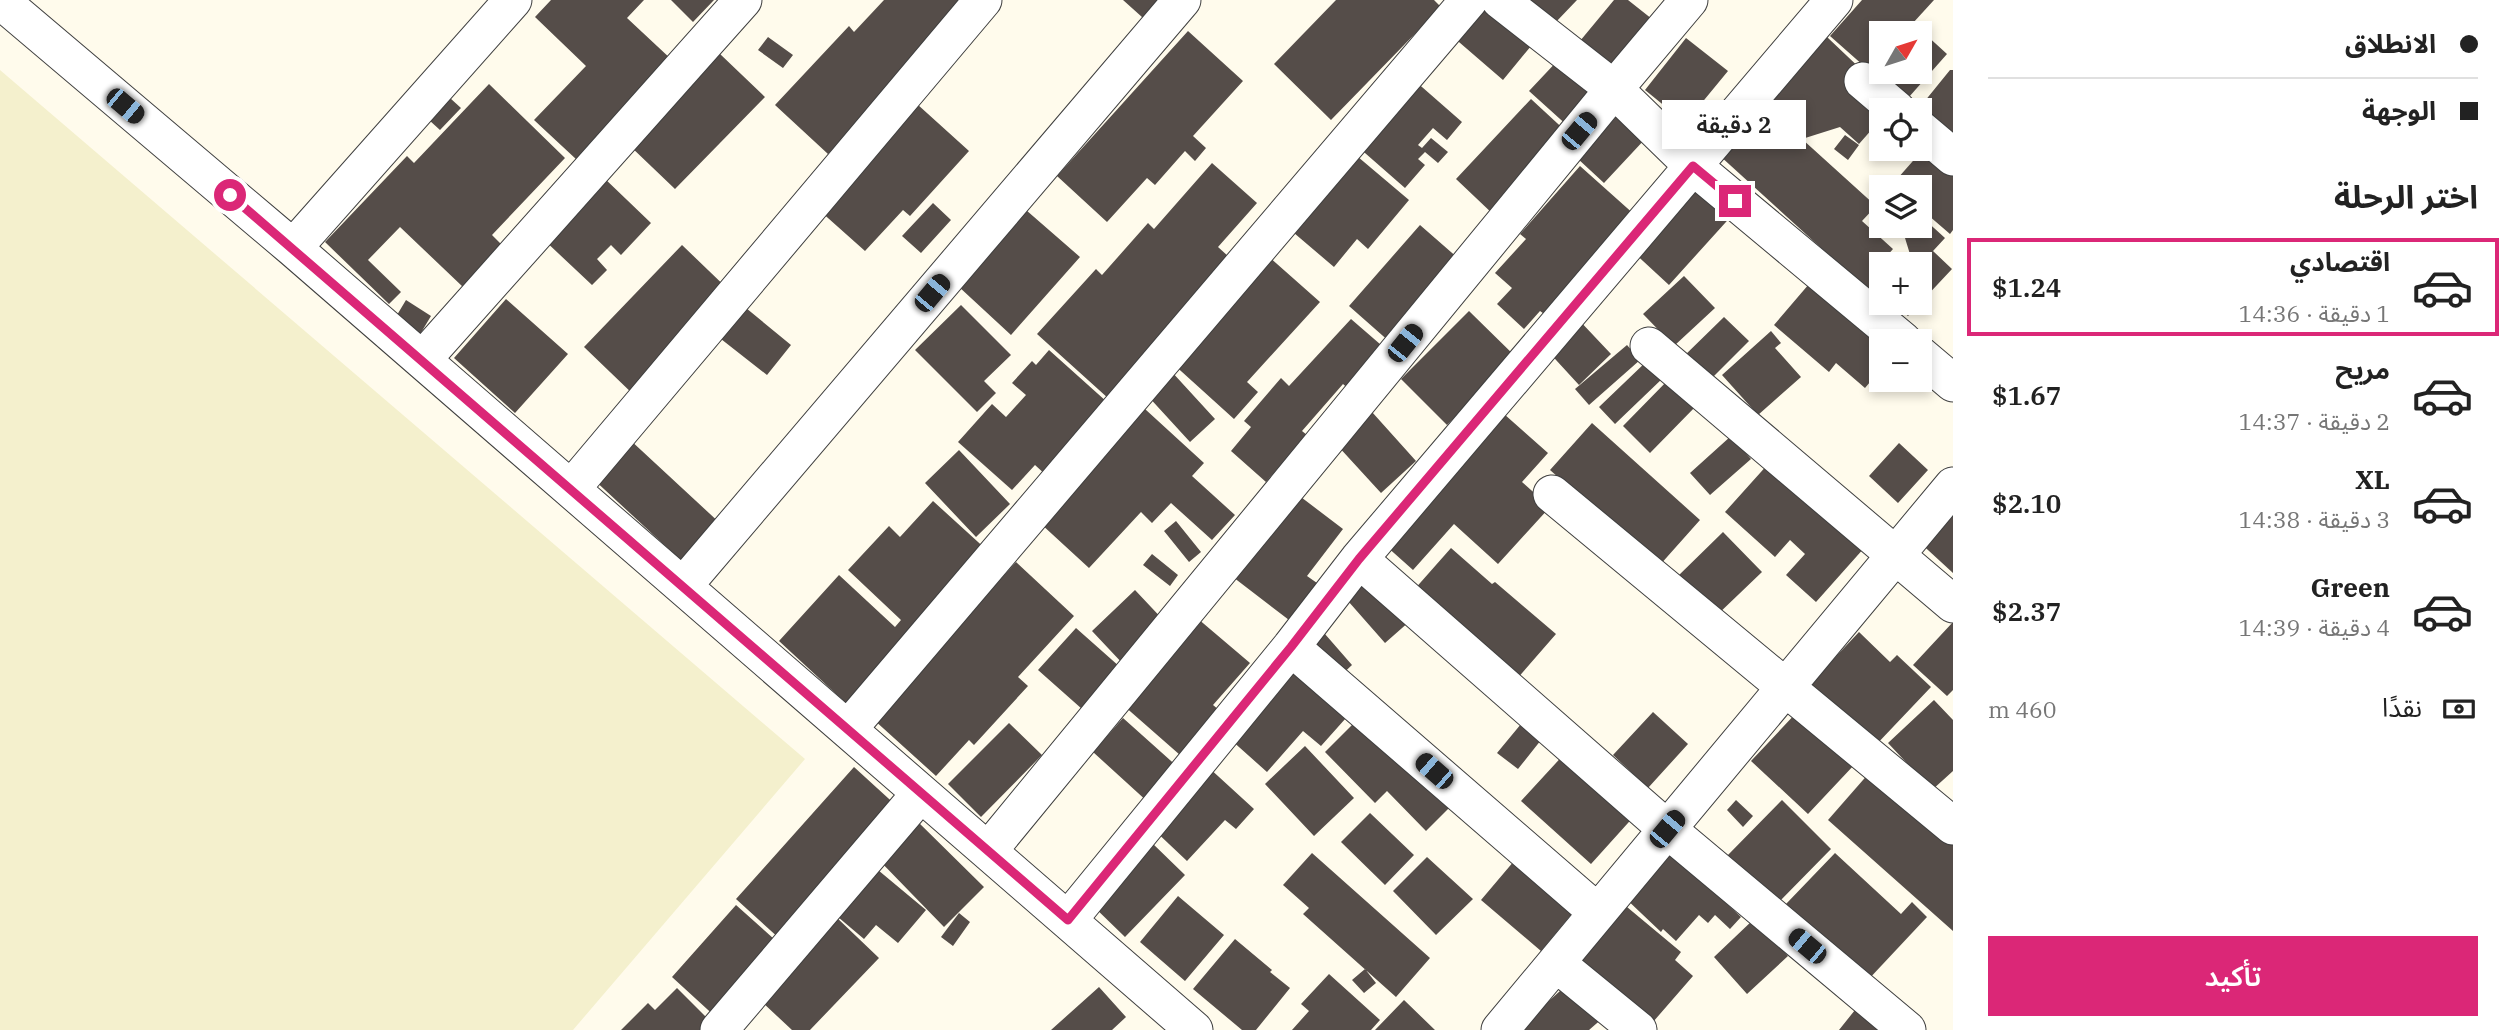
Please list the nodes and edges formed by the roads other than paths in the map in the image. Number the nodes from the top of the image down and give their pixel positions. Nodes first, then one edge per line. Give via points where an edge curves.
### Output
1 (0, 0) edge
2 (513, 0) edge
3 (743, 0) edge
4 (983, 0) edge
5 (1182, 0) edge
6 (1469, 0) edge
7 (1500, 0) edge
8 (1689, 0) edge
9 (1834, 0) edge
10 (1863, 81) dead end
11 (1614, 89) junction
12 (1883, 98) edge
13 (1932, 139) edge
14 (1953, 157) edge
15 (1693, 166) junction
16 (293, 248) junction
17 (1889, 329) edge
18 (1649, 346) dead end
19 (422, 360) junction
20 (1932, 365) edge
21 (1953, 383) edge
22 (1953, 486) edge
23 (571, 489) junction
24 (1552, 494) dead end
25 (1894, 556) junction
26 (1359, 559) junction
27 (682, 586) junction
28 (1953, 604) edge
29 (1291, 647) junction
30 (1786, 686) junction
31 (848, 729) junction
32 (921, 793) junction
33 (1953, 825) edge
34 (1667, 829) junction
35 (988, 851) junction
36 (1597, 912) junction
37 (1068, 920) junction
38 (1556, 963) junction
39 (719, 1030) edge
40 (1194, 1030) edge
41 (1500, 1030) edge
42 (1637, 1030) edge
43 (1907, 1030) edge

1 - 16 street
2 - 16 street
3 - 19 street
4 - 23 street
5 - 27 street
6 - 31 street
7 - 11 street
8 - 11 street
9 - 15 street
10 - 12 street
11 - 15 street
11 - 35 street
13 - 14 street
15 - 17 street
15 - 26 street
16 - 19 street
18 - 25 street
19 - 23 street
20 - 21 street
22 - 25 street
23 - 27 street
24 - 30 street
25 - 28 street
25 - 30 street
26 - 29 street
26 - 34 street
27 - 31 street
29 - 36 street
29 - 37 street
30 - 33 street
30 - 34 street
31 - 32 street
32 - 35 street
32 - 39 street
34 - 36 street
34 - 43 street
35 - 37 street
36 - 38 street
37 - 40 street
38 - 41 street
38 - 42 street

